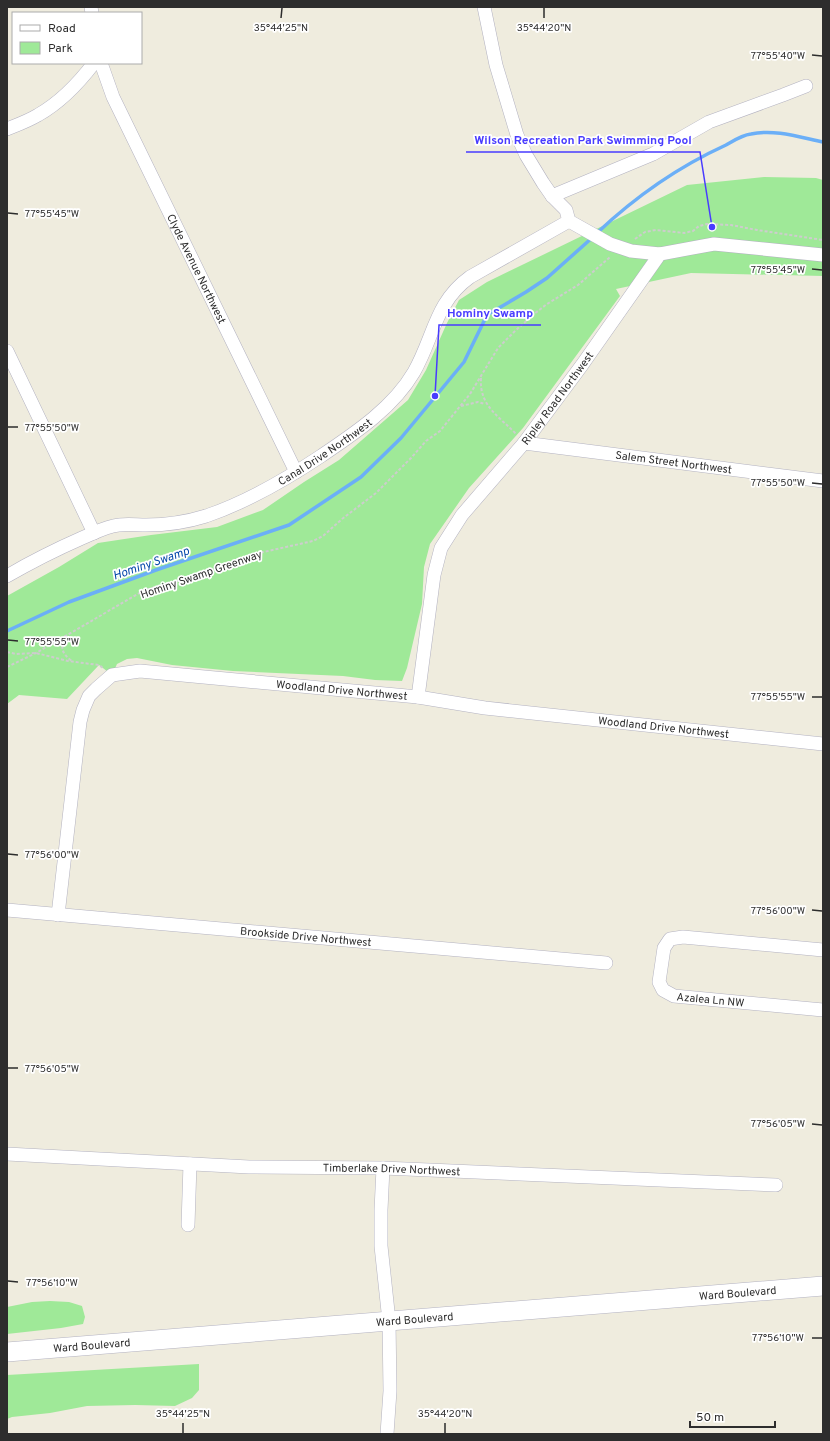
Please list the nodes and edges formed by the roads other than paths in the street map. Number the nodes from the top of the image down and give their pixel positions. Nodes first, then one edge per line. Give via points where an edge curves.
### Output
1 (484, 7) edge
2 (93, 64) edge
3 (101, 64) edge
4 (806, 86) dead end
5 (7, 129) edge
6 (552, 196) junction
7 (569, 221) junction
8 (660, 254) junction
9 (823, 256) edge
10 (7, 351) edge
11 (524, 443) junction
12 (296, 472) junction
13 (823, 481) edge
14 (94, 533) junction
15 (7, 576) edge
16 (418, 697) junction
17 (823, 744) edge
18 (7, 910) edge
19 (58, 914) junction
20 (823, 950) edge
21 (606, 963) dead end
22 (823, 1010) edge
23 (7, 1154) edge
24 (190, 1164) junction
25 (383, 1168) junction
26 (776, 1185) dead end
27 (188, 1225) dead end
28 (823, 1289) edge
29 (389, 1321) junction
30 (7, 1352) edge
31 (387, 1434) edge

1 - 6 street via 496,65 517,135 526,155
2 - 5 street via 75,86 56,103
3 - 12 street, Clyde Avenue Northwest via 113,96
4 - 6 street via 709,122 653,154
6 - 7 street via 566,210
7 - 8 street via 607,243 631,251
7 - 12 street, Canal Drive Northwest via 460,284 444,304 414,372 389,404 358,430
8 - 9 street via 714,244
8 - 11 street, Ripley Road Northwest
10 - 14 street
11 - 13 street, Salem Street Northwest
11 - 16 street, Ripley Road Northwest via 462,515 441,548 434,575
12 - 14 street, Canal Drive Northwest via 242,502 205,516 168,524 119,525
14 - 15 street, Canal Drive Northwest
16 - 17 street, Woodland Drive Northwest via 485,708
16 - 19 street, Woodland Drive Northwest via 140,671 112,675 89,696 80,722
18 - 19 street, Brookside Drive Northwest
19 - 21 street, Brookside Drive Northwest
20 - 22 street, Azalea Ln NW via 683,937 670,939 664,948 659,982 663,990 674,996
23 - 24 street, Timberlake Drive Northwest
24 - 25 street, Timberlake Drive Northwest
24 - 27 street
25 - 26 street, Timberlake Drive Northwest
25 - 29 street via 382,1246
28 - 29 main road, Ward Boulevard
29 - 30 main road, Ward Boulevard
29 - 31 street via 390,1391

